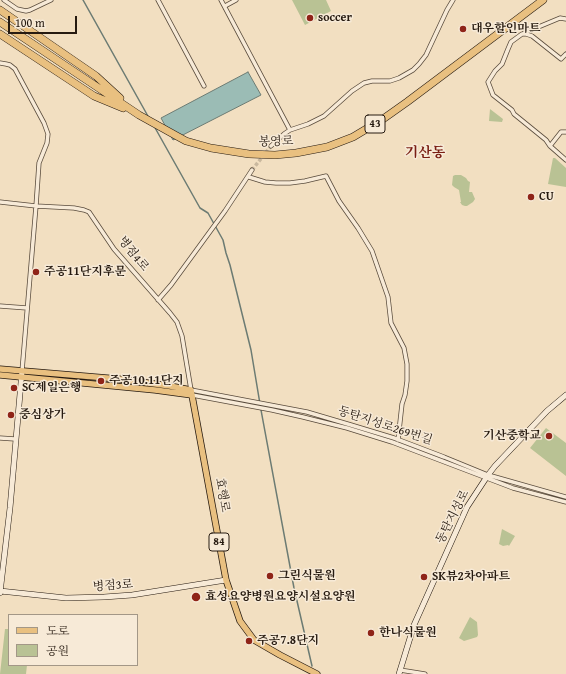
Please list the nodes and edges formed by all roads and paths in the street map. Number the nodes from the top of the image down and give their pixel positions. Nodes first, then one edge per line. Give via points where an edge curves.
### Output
1 (4, 0) edge
2 (51, 0) edge
3 (158, 0) edge
4 (221, 0) edge
5 (236, 0) edge
6 (453, 0) edge
7 (543, 0) edge
8 (225, 6) junction
9 (0, 10) edge
10 (566, 19) edge
11 (0, 22) edge
12 (0, 34) edge
13 (522, 34) junction
14 (566, 54) edge
15 (0, 63) edge
16 (204, 86) dead end
17 (138, 114) junction
18 (290, 130) junction
19 (566, 132) edge
20 (272, 146) tunnel mouth
21 (550, 146) junction
22 (566, 160) edge
23 (252, 170) tunnel mouth
24 (248, 177) junction
25 (0, 202) edge
26 (36, 206) junction
27 (158, 300) junction
28 (0, 306) edge
29 (27, 308) junction
30 (0, 369) edge
31 (22, 371) junction
32 (0, 376) edge
33 (21, 378) junction
34 (191, 393) junction
35 (566, 395) edge
36 (273, 408) junction
37 (0, 438) edge
38 (15, 439) junction
39 (398, 440) junction
40 (487, 476) junction
41 (566, 497) edge
42 (566, 502) edge
43 (226, 580) junction
44 (0, 591) edge
45 (400, 672) edge
46 (317, 674) edge
47 (425, 674) edge

1 - 2 street via 17,9 26,11
3 - 16 street
4 - 8 street
5 - 8 street
6 - 18 street via 426,55 413,70 399,78 364,83 324,116
7 - 17 highway, 봉영로 / 43 via 383,119 353,137 326,147 275,155 211,148 186,141
8 - 18 street
9 - 17 highway via 96,76
10 - 13 street via 560,18
11 - 17 highway, 봉영로 / 43
12 - 17 highway via 94,96
13 - 14 street via 532,36 561,59
13 - 21 street via 512,42 502,64 488,82 493,95
15 - 26 street via 15,69 48,134 39,163
18 - 20 street
19 - 21 street via 561,132
21 - 22 street
23 - 24 street
24 - 27 street
24 - 39 street via 265,182 290,183 326,176 372,251 388,297 391,323 404,348 406,359 407,381
25 - 26 street, 병점4로
26 - 27 street, 병점4로 via 74,208 89,212 114,248
26 - 29 street
27 - 34 street, 병점4로 via 170,313 182,336
28 - 29 street
29 - 31 street
30 - 31 main road
31 - 33 street
31 - 34 main road via 119,379 170,386
32 - 33 main road
33 - 34 main road
33 - 38 street
34 - 36 street
34 - 43 main road, 효행로 / 84
35 - 40 street, 동탄지성로 via 547,411
36 - 39 street, 동탄지성로269번길 via 306,412
36 - 40 street via 392,442
37 - 38 street
38 - 44 street
39 - 40 street, 동탄지성로269번길
40 - 41 street
40 - 42 street via 518,489
40 - 45 street, 동탄지성로 via 467,507 414,625
43 - 44 street, 병점3로 via 132,595 66,598
43 - 46 main road, 효행로 / 84 via 240,621 254,640
45 - 47 street

